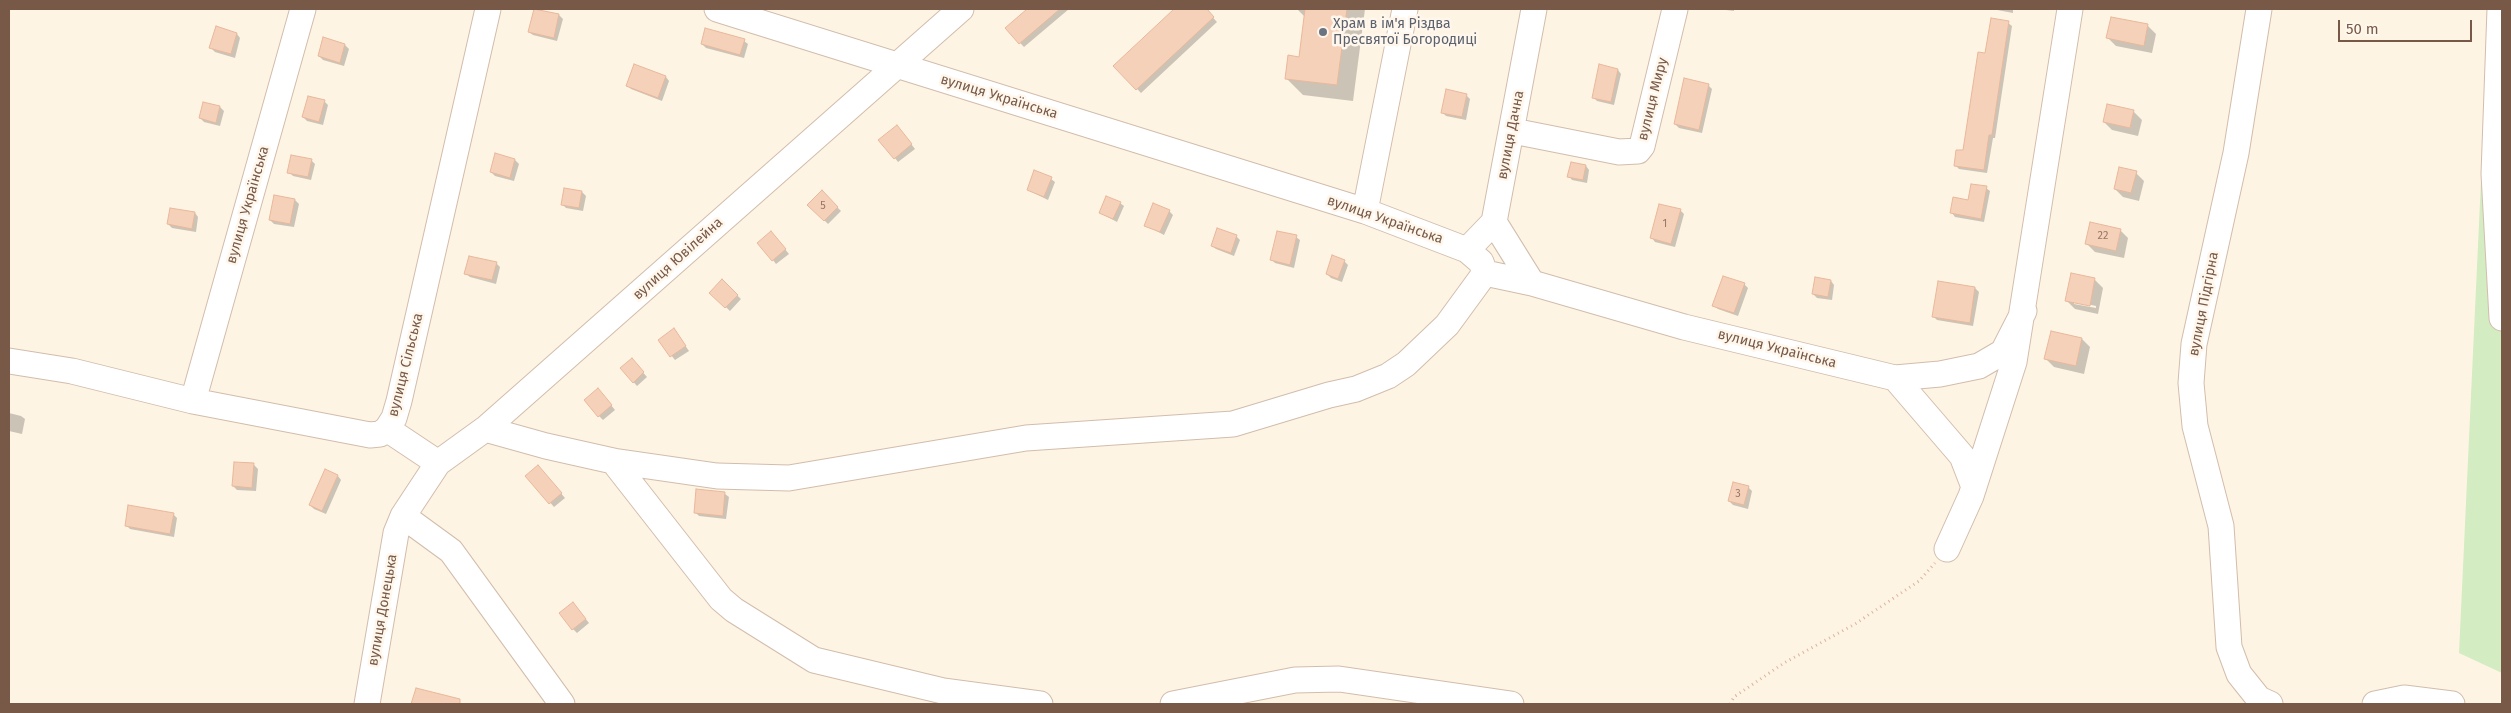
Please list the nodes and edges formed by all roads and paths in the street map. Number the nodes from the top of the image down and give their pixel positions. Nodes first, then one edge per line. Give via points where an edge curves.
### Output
1 (303, 9) edge
2 (488, 9) edge
3 (717, 9) edge
4 (961, 9) edge
5 (1405, 9) edge
6 (1534, 9) edge
7 (1675, 9) edge
8 (2070, 9) edge
9 (2259, 9) edge
10 (2500, 9) edge
11 (897, 65) junction
12 (1513, 131) junction
13 (1364, 211) junction
14 (1494, 222) junction
15 (1467, 250) junction
16 (1485, 273) junction
17 (1532, 283) junction
18 (2024, 312) junction
19 (2502, 318) edge
20 (9, 361) edge
21 (1895, 378) junction
22 (193, 400) junction
23 (387, 429) junction
24 (486, 430) junction
25 (1947, 437) junction
26 (1989, 442) junction
27 (613, 461) junction
28 (438, 463) junction
29 (1974, 486) junction
30 (404, 516) junction
31 (1947, 549) joint
32 (367, 704) edge
33 (562, 704) edge
34 (1040, 704) edge
35 (1173, 704) edge
36 (1511, 704) edge
37 (1730, 704) edge
38 (2270, 704) edge
39 (2375, 704) edge
40 (2452, 704) edge

1 - 22 street, вулиця Українська
2 - 23 street, вулиця Сільська via 394,418
3 - 11 street, вулиця Українська
4 - 11 street, вулиця Ювілейна
5 - 13 street
6 - 12 street, вулиця Дачна
7 - 12 street, вулиця Миру via 1642,146 1638,151 1619,152
8 - 18 street, вулиця Українська
9 - 38 street, вулиця Підгірна via 2236,153 2194,344 2191,383 2194,426 2221,526 2229,647 2240,674 2259,699
10 - 19 street via 2494,174
11 - 13 street, вулиця Українська
11 - 24 street, вулиця Ювілейна
12 - 14 street, вулиця Дачна
13 - 15 street, вулиця Українська
14 - 15 street
14 - 17 street
15 - 16 street, вулиця Українська via 1481,262
16 - 17 street, вулиця Українська
16 - 27 street via 1447,325 1406,364 1388,376 1356,389 1233,424 1026,438 789,478 717,476
17 - 21 street, вулиця Українська via 1684,327
18 - 21 street, вулиця Українська via 2002,352 1979,366
18 - 26 street, вулиця Українська via 2014,362
20 - 22 street, вулиця Сільська via 72,371
21 - 25 street
22 - 23 street, вулиця Сільська via 370,435
23 - 28 street
24 - 27 street
24 - 28 street, вулиця Ювілейна
25 - 26 street
25 - 29 street via 1962,456
26 - 29 street, вулиця Українська
27 - 34 street via 721,599 814,660 943,691
28 - 30 street, вулиця Ювілейна
29 - 31 street, вулиця Українська
30 - 32 street, вулиця Донецька via 396,533
30 - 33 street via 451,551
31 - 37 path via 1918,581 1855,624 1784,663 1734,697
35 - 36 street via 1295,680 1339,679
39 - 40 street via 2404,698

